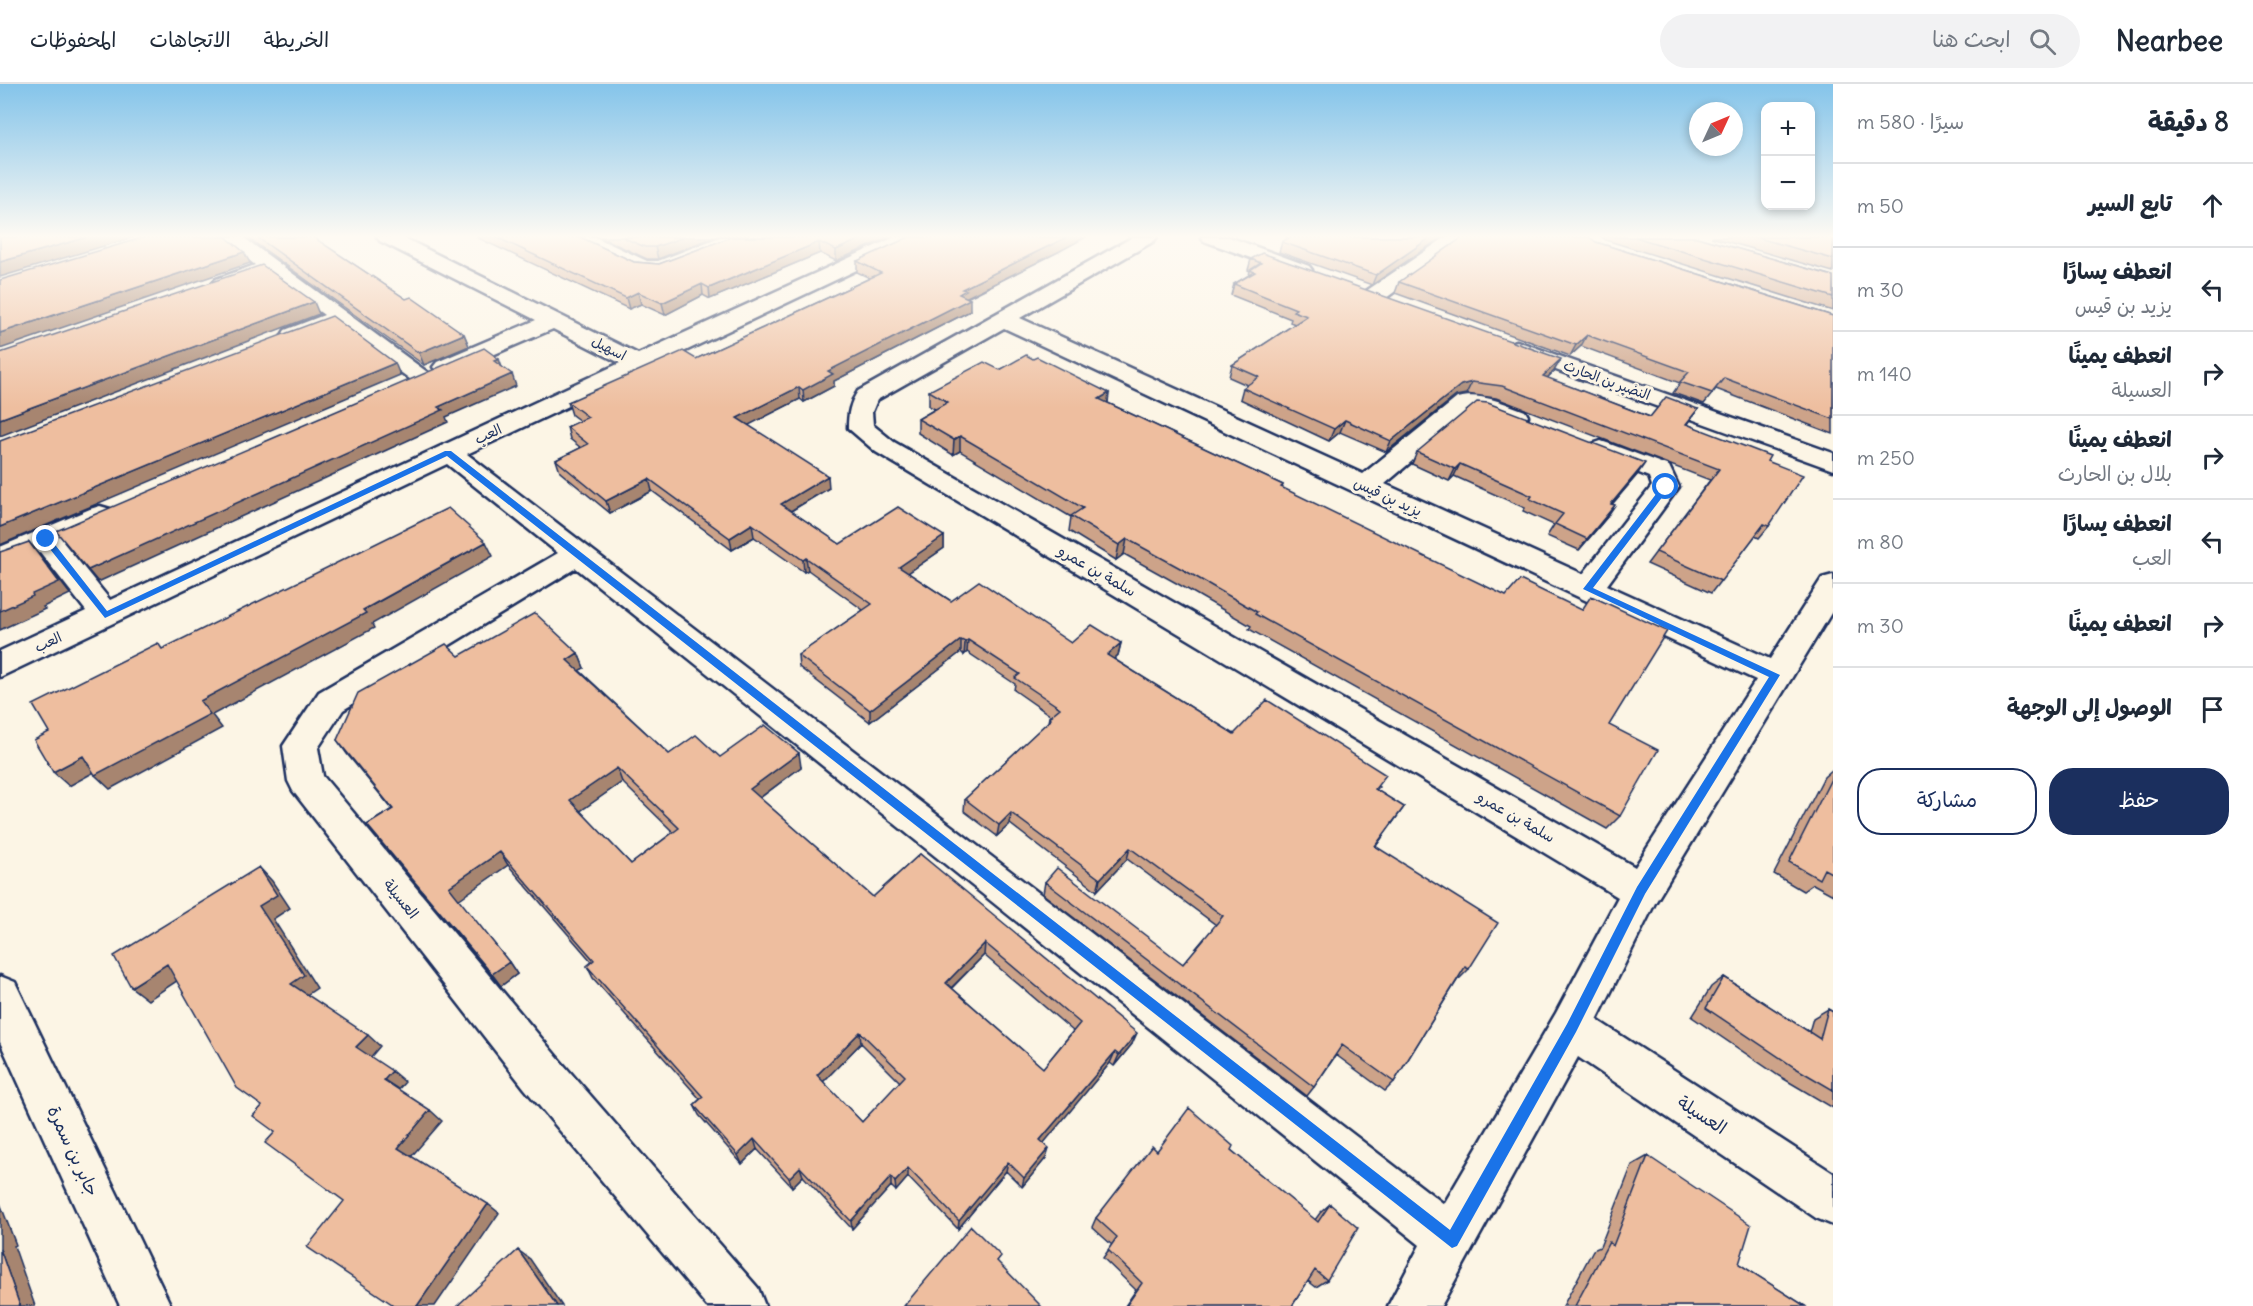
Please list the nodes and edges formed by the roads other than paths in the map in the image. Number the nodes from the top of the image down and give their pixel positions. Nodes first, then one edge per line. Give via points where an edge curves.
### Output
1 (309, 294) edge
2 (500, 294) edge
3 (788, 294) edge
4 (1044, 294) edge
5 (1369, 294) edge
6 (1377, 294) edge
7 (1374, 296) junction
8 (1397, 304) edge
9 (340, 317) junction
10 (1001, 318) junction
11 (554, 321) junction
12 (1497, 341) edge
13 (274, 342) edge
14 (638, 363) junction
15 (1541, 426) edge
16 (1574, 438) edge
17 (448, 452) junction
18 (1833, 462) edge
19 (1366, 486) junction
20 (121, 506) edge
21 (46, 539) junction
22 (578, 554) junction
23 (0, 558) edge
24 (1833, 585) edge
25 (1588, 589) junction
26 (105, 615) junction
27 (0, 665) edge
28 (1775, 675) junction
29 (1641, 891) junction
30 (2, 1007) edge
31 (1571, 1028) junction
32 (1833, 1201) edge
33 (1452, 1240) junction
34 (146, 1306) edge
35 (740, 1306) edge
36 (1413, 1306) edge

1 - 9 street
2 - 11 street, اسهيل
3 - 14 street, العب
4 - 10 street, سلمة بن عمرو
5 - 7 street
6 - 7 street
7 - 8 street
9 - 11 street via 411,382
9 - 13 street
10 - 19 street, يزيد بن قيس
10 - 29 street, سلمة بن عمرو via 867,396 860,412 861,428 885,447
11 - 14 street, اسهيل
12 - 18 street, النضير بن الحارث
14 - 17 street, العب
15 - 19 street via 1487,405 1466,403
16 - 25 street via 1660,472 1666,487
17 - 22 street
17 - 26 street, العب
19 - 25 street, يزيد بن قيس
20 - 21 street
21 - 23 street
21 - 26 street
22 - 33 street
22 - 35 street, العسيلة via 331,701 300,746 306,781 541,1073
24 - 28 street
25 - 28 street, يزيد بن قيس
26 - 27 street, العب
28 - 29 street
29 - 31 street
30 - 34 street, جابر بن سمرة
31 - 32 street, العسيلة
31 - 33 street
33 - 36 street

